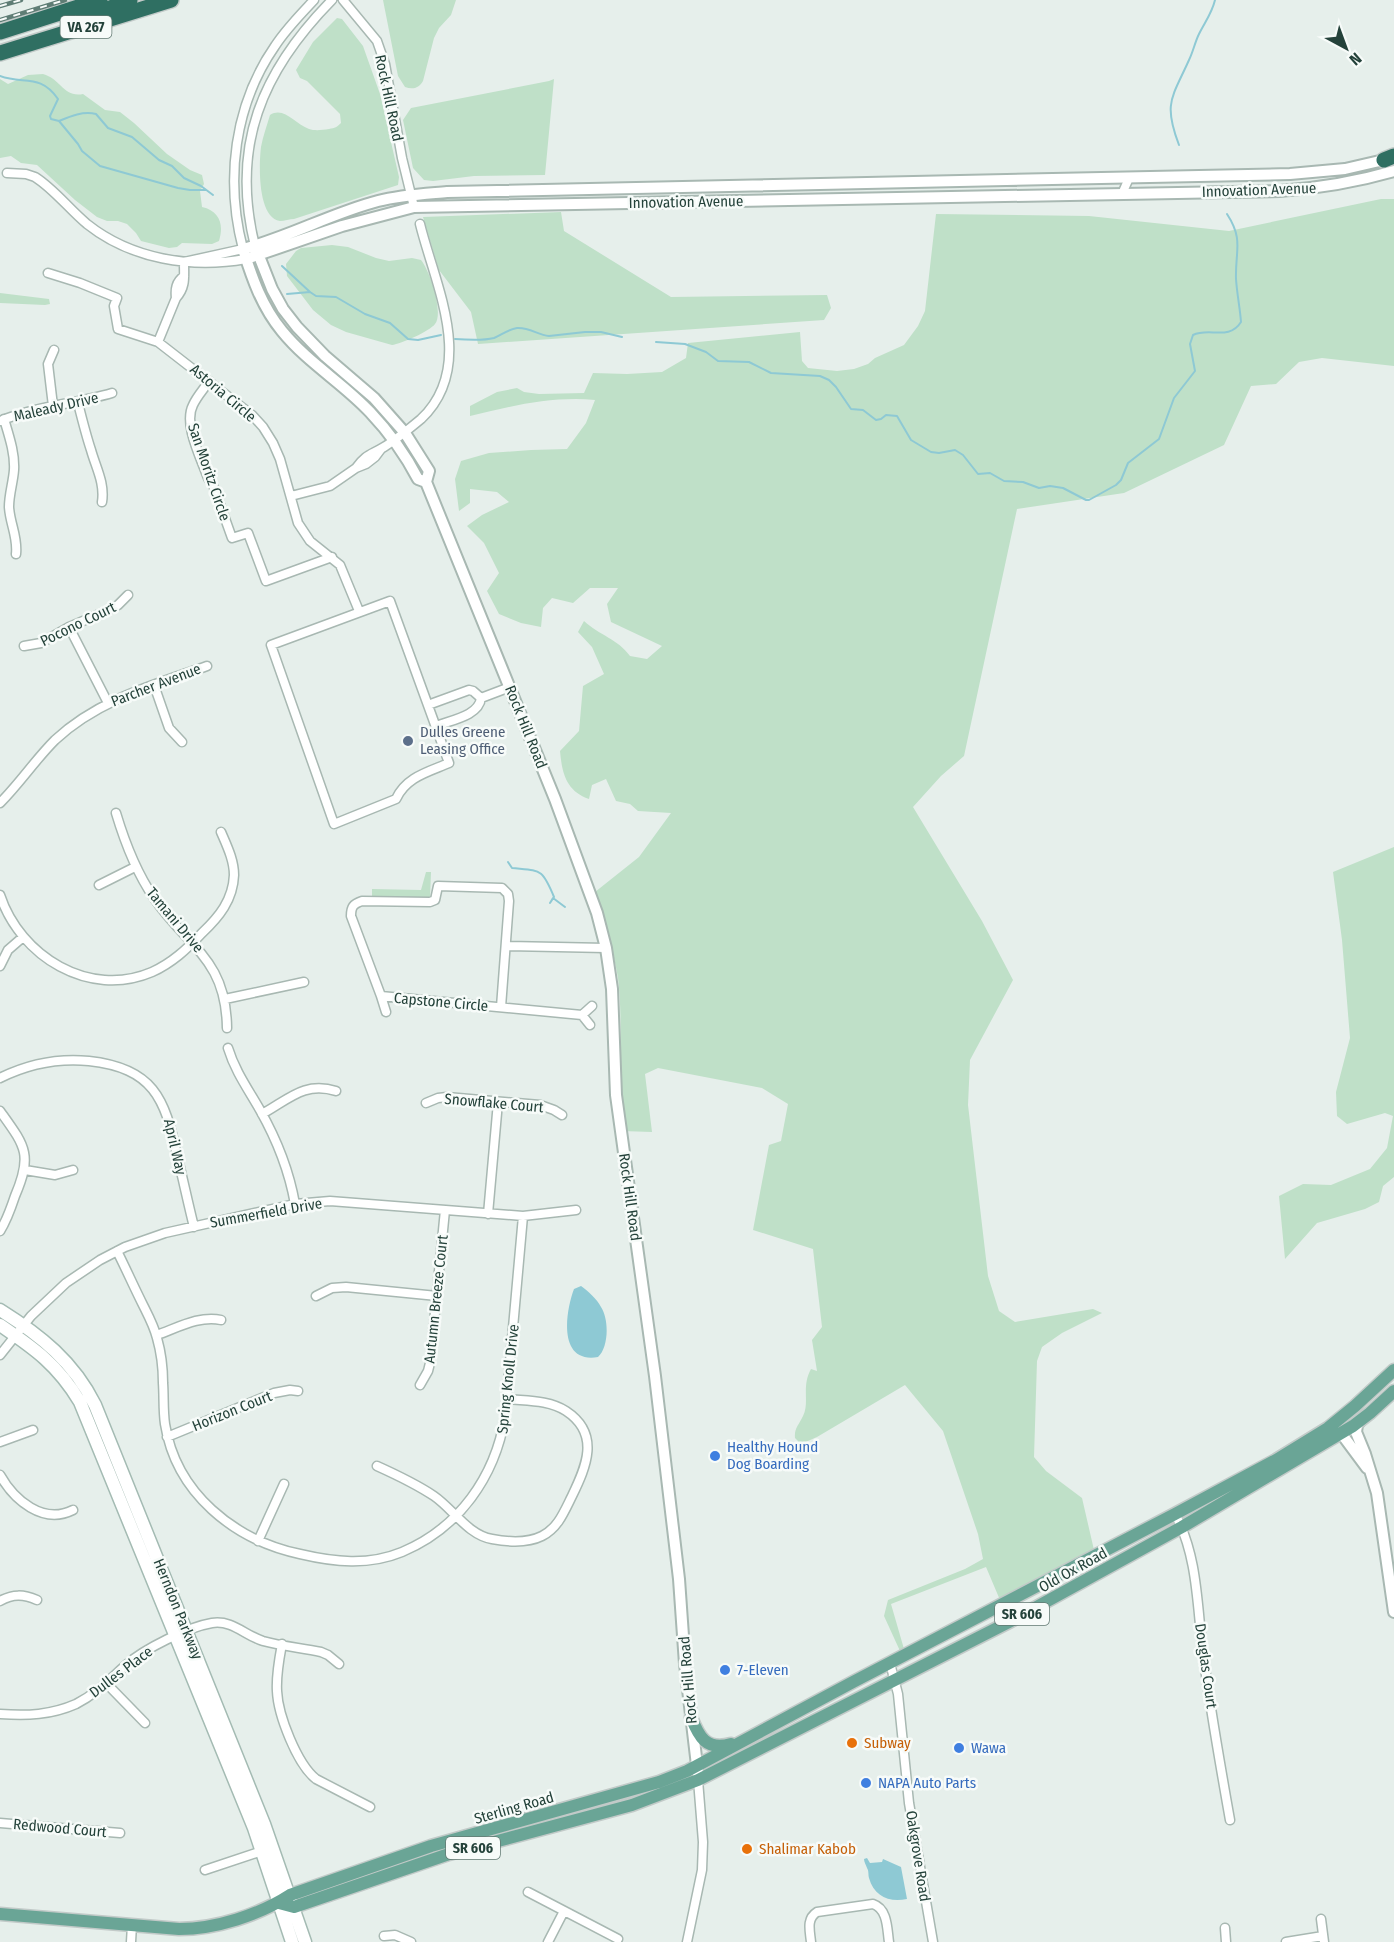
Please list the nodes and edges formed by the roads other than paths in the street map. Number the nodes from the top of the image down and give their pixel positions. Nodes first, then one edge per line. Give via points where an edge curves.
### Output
1 (100, 0) edge
2 (130, 0) edge
3 (171, 0) edge
4 (314, 0) edge
5 (332, 0) edge
6 (343, 0) edge
7 (0, 32) edge
8 (0, 45) edge
9 (0, 52) edge
10 (1391, 161) edge
11 (7, 173) dead end
12 (1130, 178) junction
13 (1115, 179) junction
14 (1122, 194) junction
15 (412, 195) junction
16 (414, 207) junction
17 (420, 224) dead end
18 (257, 250) junction
19 (244, 254) junction
20 (184, 262) junction
21 (48, 273) dead end
22 (158, 342) junction
23 (54, 350) dead end
24 (209, 381) junction
25 (112, 393) dead end
26 (78, 403) junction
27 (53, 406) junction
28 (2, 420) edge
29 (405, 433) junction
30 (393, 441) junction
31 (426, 482) junction
32 (291, 496) junction
33 (102, 502) dead end
34 (16, 554) dead end
35 (332, 557) junction
36 (128, 595) dead end
37 (359, 611) junction
38 (69, 627) junction
39 (24, 646) dead end
40 (207, 666) dead end
41 (154, 685) junction
42 (510, 687) junction
43 (481, 698) junction
44 (108, 703) junction
45 (428, 705) junction
46 (436, 726) junction
47 (182, 742) dead end
48 (0, 802) edge
49 (116, 813) dead end
50 (221, 832) dead end
51 (135, 867) junction
52 (99, 885) dead end
53 (0, 895) edge
54 (23, 937) junction
55 (192, 943) junction
56 (507, 946) junction
57 (606, 948) junction
58 (0, 966) edge
59 (304, 982) dead end
60 (381, 996) junction
61 (225, 999) junction
62 (592, 1006) dead end
63 (501, 1007) junction
64 (386, 1012) dead end
65 (582, 1015) junction
66 (590, 1024) dead end
67 (228, 1028) dead end
68 (228, 1048) dead end
69 (0, 1078) edge
70 (336, 1091) dead end
71 (498, 1102) junction
72 (426, 1103) dead end
73 (0, 1111) edge
74 (262, 1114) junction
75 (562, 1115) dead end
76 (25, 1170) junction
77 (73, 1170) dead end
78 (295, 1204) junction
79 (445, 1210) junction
80 (576, 1210) dead end
81 (488, 1214) junction
82 (522, 1216) junction
83 (194, 1227) junction
84 (0, 1231) edge
85 (117, 1251) junction
86 (316, 1296) dead end
87 (437, 1296) junction
88 (0, 1310) edge
89 (221, 1320) dead end
90 (0, 1325) edge
91 (19, 1330) junction
92 (157, 1335) junction
93 (0, 1355) edge
94 (1394, 1370) edge
95 (420, 1385) dead end
96 (298, 1391) dead end
97 (1394, 1391) edge
98 (508, 1399) junction
99 (1348, 1412) junction
100 (1362, 1419) junction
101 (33, 1430) dead end
102 (1341, 1433) junction
103 (167, 1437) junction
104 (0, 1442) edge
105 (377, 1466) dead end
106 (1371, 1473) junction
107 (0, 1475) edge
108 (284, 1484) dead end
109 (73, 1510) dead end
110 (1175, 1514) junction
111 (457, 1515) junction
112 (1182, 1527) junction
113 (258, 1541) junction
114 (37, 1600) dead end
115 (0, 1601) edge
116 (1394, 1612) edge
117 (182, 1634) junction
118 (282, 1644) junction
119 (890, 1663) junction
120 (339, 1665) dead end
121 (894, 1679) junction
122 (106, 1683) junction
123 (0, 1714) edge
124 (691, 1717) junction
125 (145, 1723) dead end
126 (744, 1741) junction
127 (698, 1773) junction
128 (659, 1782) joint
129 (654, 1797) joint
130 (370, 1807) dead end
131 (1230, 1820) dead end
132 (0, 1823) edge
133 (120, 1833) dead end
134 (262, 1851) junction
135 (205, 1870) dead end
136 (528, 1892) dead end
137 (292, 1901) junction
138 (279, 1903) junction
139 (564, 1911) junction
140 (0, 1914) edge
141 (1321, 1919) dead end
142 (132, 1925) junction
143 (1224, 1928) dead end
144 (384, 1936) dead end
145 (618, 1939) dead end
146 (1323, 1939) edge
147 (131, 1942) edge
148 (292, 1942) edge
149 (305, 1942) edge
150 (411, 1942) edge
151 (548, 1942) edge
152 (687, 1942) edge
153 (811, 1942) edge
154 (890, 1942) edge
155 (933, 1942) edge
156 (1226, 1942) edge
157 (1286, 1942) edge

1 - 7 highway
2 - 8 highway via 79,21
3 - 9 highway, VA 267
4 - 19 street via 274,48 252,91 241,124 234,188
5 - 18 street via 292,45 259,107 249,144 247,179
6 - 15 street, Rock Hill Road via 376,41 382,56
10 - 12 street, Innovation Avenue via 1290,174
10 - 14 street, Innovation Avenue via 1358,181 1318,188
11 - 20 street via 26,174 42,181 85,222 110,239 147,254
12 - 13 street, Innovation Avenue
12 - 14 street
13 - 14 street
13 - 15 street, Innovation Avenue
14 - 16 street, Innovation Avenue
15 - 16 street, Rock Hill Road
15 - 18 street, Innovation Avenue via 342,212
16 - 18 street, Innovation Avenue
17 - 29 street via 446,315 448,364 436,400
18 - 19 street, Innovation Avenue
18 - 29 street via 274,295 297,327 374,398
19 - 20 street via 218,263
19 - 30 street via 257,290 281,330 305,357 370,412
20 - 22 street via 184,276 179,279 176,298
21 - 22 street, Astoria Circle via 117,298 114,306 118,329
22 - 24 street, Astoria Circle
23 - 27 street via 48,371
24 - 32 street, Astoria Circle via 252,415 273,442
24 - 35 street, San Moritz Circle via 194,403 190,423 232,538 248,533 266,581
25 - 26 street, Maleady Drive
26 - 27 street, Maleady Drive
26 - 33 street via 103,486
27 - 28 street, Maleady Drive
28 - 34 street via 14,458 9,511
29 - 30 street
29 - 31 street, Rock Hill Road via 429,471
30 - 31 street, Rock Hill Road via 418,479
30 - 32 street via 366,464 322,490
31 - 42 street, Rock Hill Road
32 - 35 street, Astoria Circle via 304,533 318,549
35 - 37 street, Astoria Circle via 345,575
36 - 38 street, Pocono Court via 118,605
37 - 45 street via 390,601
37 - 46 street via 271,645 334,824 396,799 413,778 449,763
38 - 39 street, Pocono Court via 41,643
38 - 44 street
40 - 41 street, Parcher Avenue
41 - 44 street, Parcher Avenue
41 - 47 street via 170,728
42 - 43 street
42 - 57 street, Rock Hill Road via 585,880
43 - 45 street via 470,690
43 - 46 street via 475,711
44 - 48 street, Parcher Avenue via 54,742
45 - 46 street
49 - 51 street, Tamani Drive
50 - 55 street via 233,866 230,897 222,912
51 - 52 street
51 - 55 street, Tamani Drive via 163,910
53 - 54 street
54 - 55 street via 45,958 67,971 108,980 150,973
54 - 58 street via 8,950
55 - 61 street, Tamani Drive via 215,972
56 - 57 street
56 - 60 street, Capstone Circle via 508,894 502,888 438,886 437,896 430,902 355,903 351,916
56 - 63 street, Capstone Circle
57 - 124 street, Rock Hill Road via 612,989 616,1095 655,1376
59 - 61 street
60 - 63 street, Capstone Circle
60 - 64 street, Capstone Circle
61 - 67 street, Tamani Drive
62 - 65 street
63 - 65 street, Capstone Circle
65 - 66 street
68 - 74 street
69 - 83 street, April Way via 35,1065 67,1060 116,1065 141,1078 157,1094 167,1113
70 - 74 street via 309,1088
71 - 72 street, Snowflake Court via 446,1097
71 - 75 street, Snowflake Court via 545,1106
71 - 81 street
73 - 76 street via 22,1144
74 - 78 street via 286,1165
76 - 77 street via 55,1175
76 - 84 street
78 - 79 street, Summerfield Drive via 351,1202
78 - 83 street, Summerfield Drive
79 - 81 street, Summerfield Drive
79 - 87 street, Autumn Breeze Court
80 - 82 street, Summerfield Drive
81 - 82 street, Summerfield Drive
82 - 98 street, Spring Knoll Drive
83 - 85 street, Summerfield Drive via 154,1236
85 - 91 street, Summerfield Drive via 66,1283
85 - 92 street, Spring Knoll Drive
86 - 87 street via 332,1288 346,1287
87 - 95 street, Autumn Breeze Court via 430,1363
88 - 91 main road, Herndon Parkway
89 - 92 street via 206,1318
90 - 91 main road, Herndon Parkway
91 - 93 street, Summerfield Drive
91 - 117 main road, Herndon Parkway via 44,1340 63,1357 90,1394
92 - 103 street, Spring Knoll Drive
94 - 99 main road, Old Ox Road / SR 606
96 - 103 street, Horizon Court via 274,1393
97 - 100 main road, Old Ox Road / SR 606
98 - 111 street, Spring Knoll Drive via 496,1453 483,1482
98 - 111 street via 551,1404 574,1418 587,1443 585,1469 561,1517 540,1537 524,1541 486,1538
99 - 102 main road
99 - 110 main road, Old Ox Road / SR 606 via 1305,1443
100 - 102 main road, Old Ox Road / SR 606
100 - 106 street via 1356,1432
101 - 104 street
102 - 106 street
102 - 112 main road, Old Ox Road / SR 606
103 - 113 street, Spring Knoll Drive via 175,1461 201,1500 221,1519
105 - 111 street via 426,1491
106 - 116 street via 1380,1507
107 - 109 street via 10,1491 32,1508 52,1515
108 - 113 street
110 - 112 street, Douglas Court
110 - 119 main road, Old Ox Road / SR 606
111 - 113 street, Spring Knoll Drive via 413,1548 369,1561 323,1559
112 - 121 main road, Old Ox Road / SR 606
112 - 131 street, Douglas Court via 1192,1568
114 - 115 street via 14,1595
117 - 118 street, Dulles Place via 222,1623 263,1641
117 - 122 street, Dulles Place via 138,1655
117 - 134 main road, Herndon Parkway
117 - 137 main road, Herndon Parkway via 264,1824
118 - 120 street, Dulles Place via 328,1654
118 - 130 street via 277,1677 279,1704 300,1760 316,1779
119 - 121 street, Oakgrove Road
119 - 126 main road, Old Ox Road / SR 606
121 - 127 main road, Old Ox Road / SR 606 via 747,1756
121 - 155 street, Oakgrove Road via 909,1803
122 - 123 street, Dulles Place via 65,1708 38,1715
122 - 125 street
124 - 126 main road via 709,1744 721,1746
124 - 127 street, Rock Hill Road
126 - 127 main road, Old Ox Road / SR 606
127 - 128 main road, Old Ox Road / SR 606
127 - 129 main road, Old Ox Road / SR 606
127 - 152 street, Rock Hill Road via 702,1868
128 - 137 main road, Sterling Road / SR 606 via 431,1846
129 - 137 main road, Sterling Road / SR 606
132 - 133 street, Redwood Court
134 - 135 street
134 - 138 main road, Herndon Parkway
136 - 139 street
137 - 138 main road, Sterling Road / SR 606
137 - 149 main road, Herndon Parkway
138 - 142 main road, Sterling Road via 208,1927
138 - 148 main road, Herndon Parkway
139 - 145 street
139 - 151 street
140 - 142 main road, Sterling Road
141 - 146 street
142 - 147 street
143 - 156 street
144 - 150 street via 395,1935
146 - 157 street
153 - 154 street via 809,1921 813,1914 873,1904 884,1911

